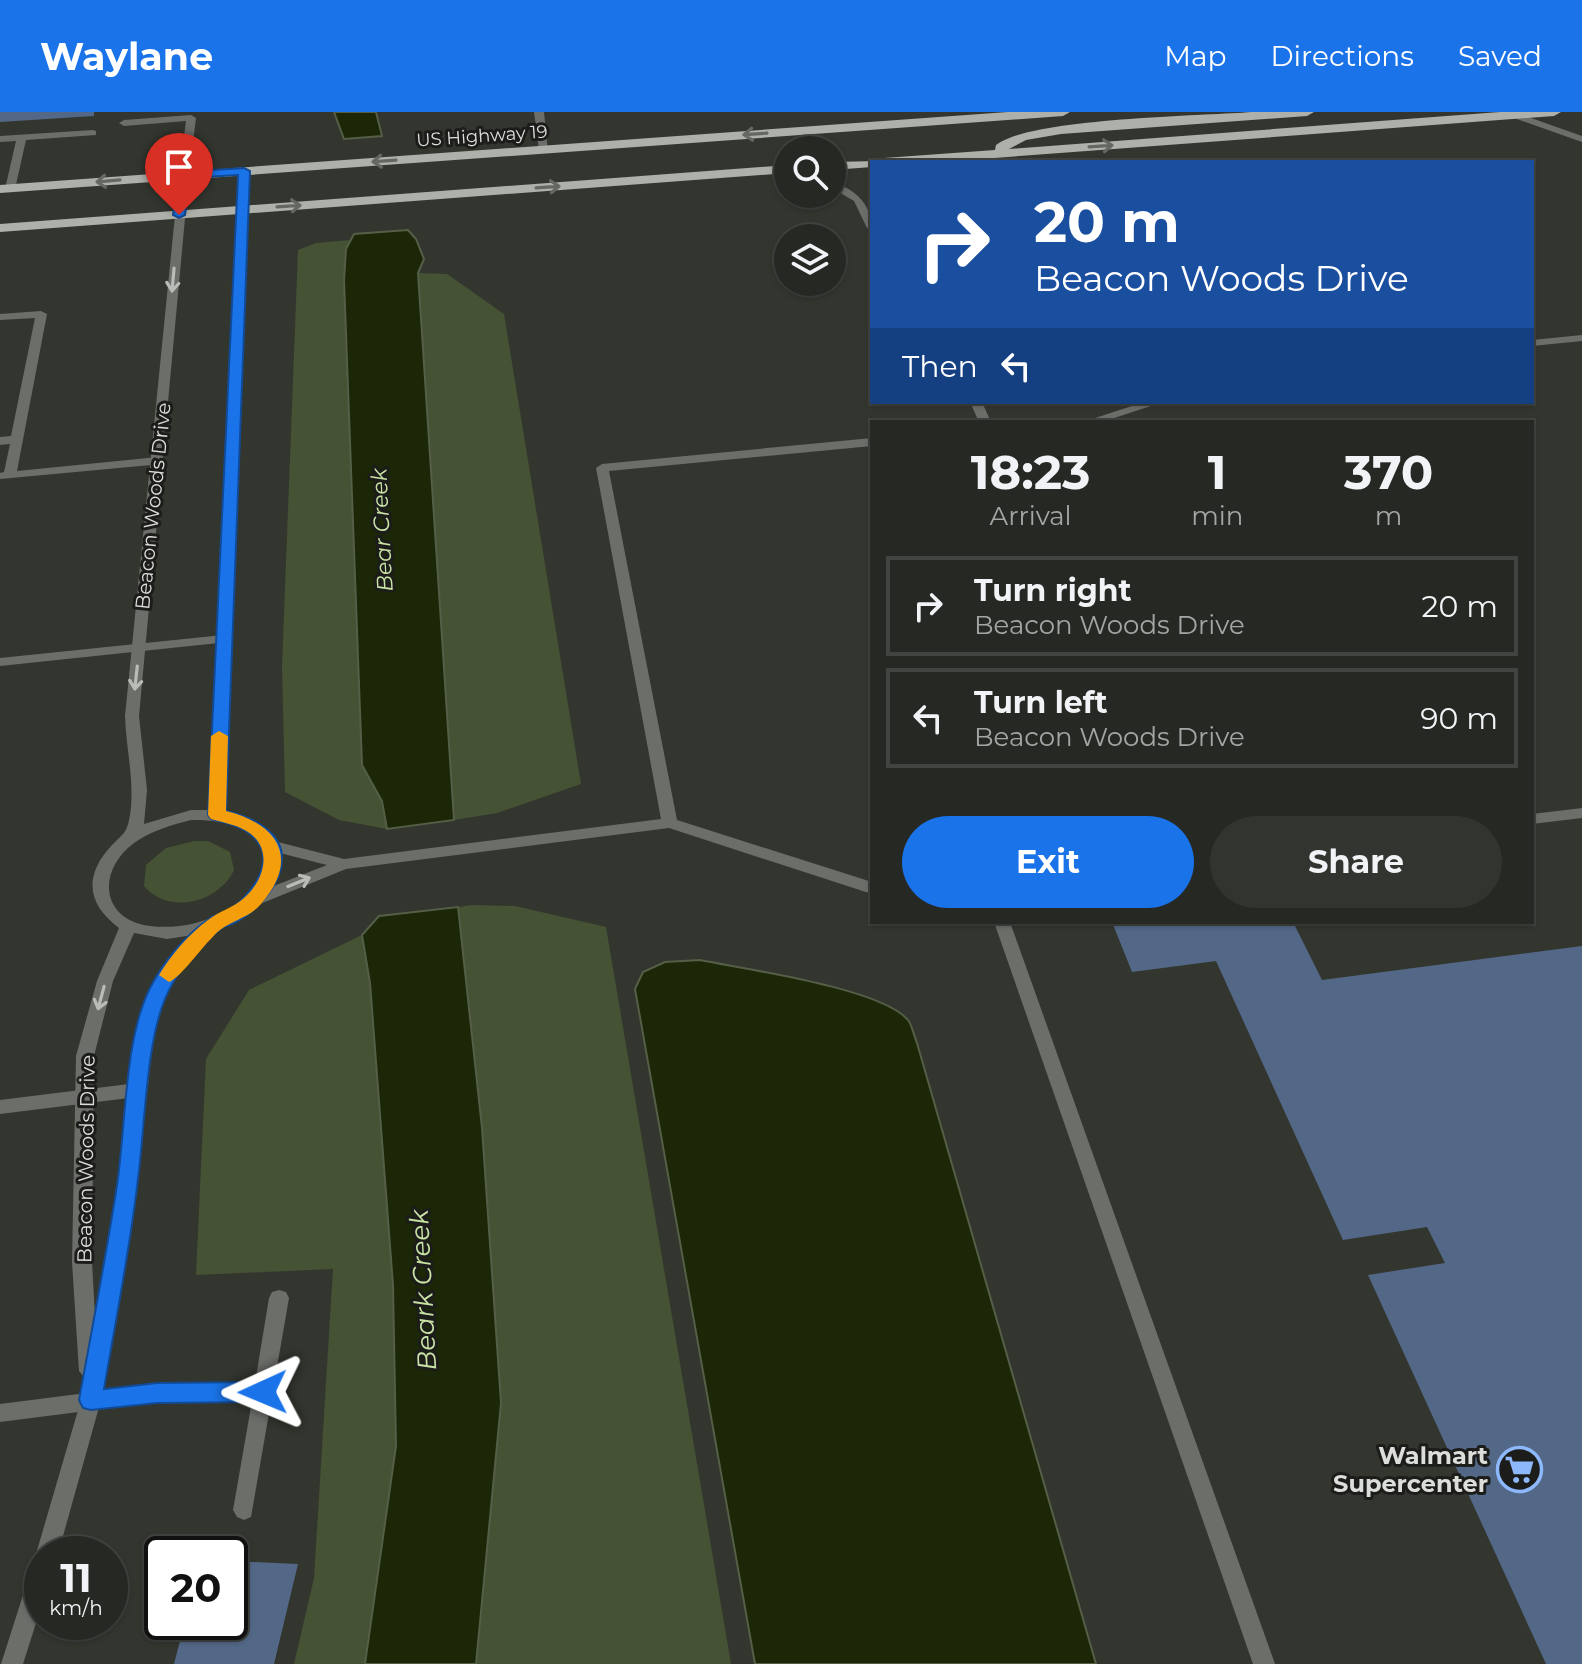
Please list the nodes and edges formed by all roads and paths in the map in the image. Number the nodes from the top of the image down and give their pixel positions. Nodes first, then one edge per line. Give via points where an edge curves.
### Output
1 (539, 112) edge
2 (1063, 112) edge
3 (1307, 112) edge
4 (1554, 112) edge
5 (1040, 113) edge
6 (1514, 115) junction
7 (124, 123) dead end
8 (93, 133) dead end
9 (22, 138) junction
10 (0, 139) edge
11 (1582, 139) edge
12 (544, 150) junction
13 (1041, 156) edge
14 (994, 158) edge
15 (939, 160) edge
16 (870, 163) edge
17 (846, 165) edge
18 (774, 170) edge
19 (244, 171) junction
20 (184, 175) junction
21 (5, 189) edge
22 (846, 192) edge
23 (242, 210) junction
24 (179, 215) junction
25 (870, 224) edge
26 (0, 228) edge
27 (0, 317) edge
28 (1582, 338) edge
29 (1534, 343) edge
30 (1133, 405) edge
31 (1094, 420) edge
32 (17, 439) junction
33 (0, 441) edge
34 (870, 442) edge
35 (158, 461) junction
36 (5, 475) edge
37 (223, 639) junction
38 (139, 647) junction
39 (0, 662) edge
40 (1582, 813) edge
41 (217, 815) junction
42 (1534, 819) edge
43 (670, 823) junction
44 (133, 836) junction
45 (270, 845) junction
46 (344, 864) junction
47 (870, 887) edge
48 (254, 900) junction
49 (215, 923) junction
50 (1003, 924) edge
51 (129, 925) junction
52 (137, 1090) junction
53 (83, 1096) junction
54 (0, 1107) edge
55 (279, 1298) dead end
56 (263, 1392) junction
57 (91, 1400) junction
58 (0, 1413) edge
59 (244, 1510) dead end
60 (52, 1536) edge
61 (24, 1626) edge
62 (12, 1664) edge
63 (1264, 1664) edge

1 - 12 street
2 - 5 highway, US Highway 19
3 - 14 highway via 1061,130 1007,143
4 - 6 highway
5 -> 12 highway, US Highway 19
6 - 11 street
13 -> 6 highway
7 - 20 street, Beacon Woods Drive via 191,118
8 - 9 street
9 - 10 street
9 - 21 street
12 -> 19 highway, US Highway 19
13 - 14 highway
14 - 15 highway
16 - 17 highway
23 -> 18 highway
19 - 20 highway, US Highway 19
19 - 23 street
20 -> 21 highway, US Highway 19
20 - 24 street, Beacon Woods Drive
22 - 25 street via 858,199
23 - 24 highway
23 - 37 street
24 - 26 highway
24 -> 35 street, Beacon Woods Drive
27 - 32 street via 41,314
28 - 29 street
30 - 31 street
32 - 33 street
32 - 36 street
34 - 43 street via 602,468
35 - 36 street
35 - 38 street, Beacon Woods Drive
37 - 38 street
37 - 41 street
38 - 39 street
38 -> 44 street, Beacon Woods Drive via 132,752 141,810
40 - 42 street
41 - 44 street via 165,821
41 - 45 street via 249,825
43 - 46 street
43 - 47 street
44 - 51 street via 107,862 99,880 110,913
45 - 46 street
45 - 48 street, Beacon Woods Drive via 272,872
48 -> 46 street
48 - 49 street, Beacon Woods Drive
49 - 51 street, Beacon Woods Drive via 179,933
49 - 52 street, Beacon Woods Drive via 160,988 147,1018
50 - 63 street
51 -> 53 street, Beacon Woods Drive via 105,981 85,1056
52 - 53 street
52 - 57 street, Beacon Woods Drive
53 - 54 street
53 - 57 street, Beacon Woods Drive via 82,1262
55 - 56 street
56 - 57 street
56 - 59 street
57 - 58 street
57 - 60 street, Beacon Woods Drive
61 - 62 street

